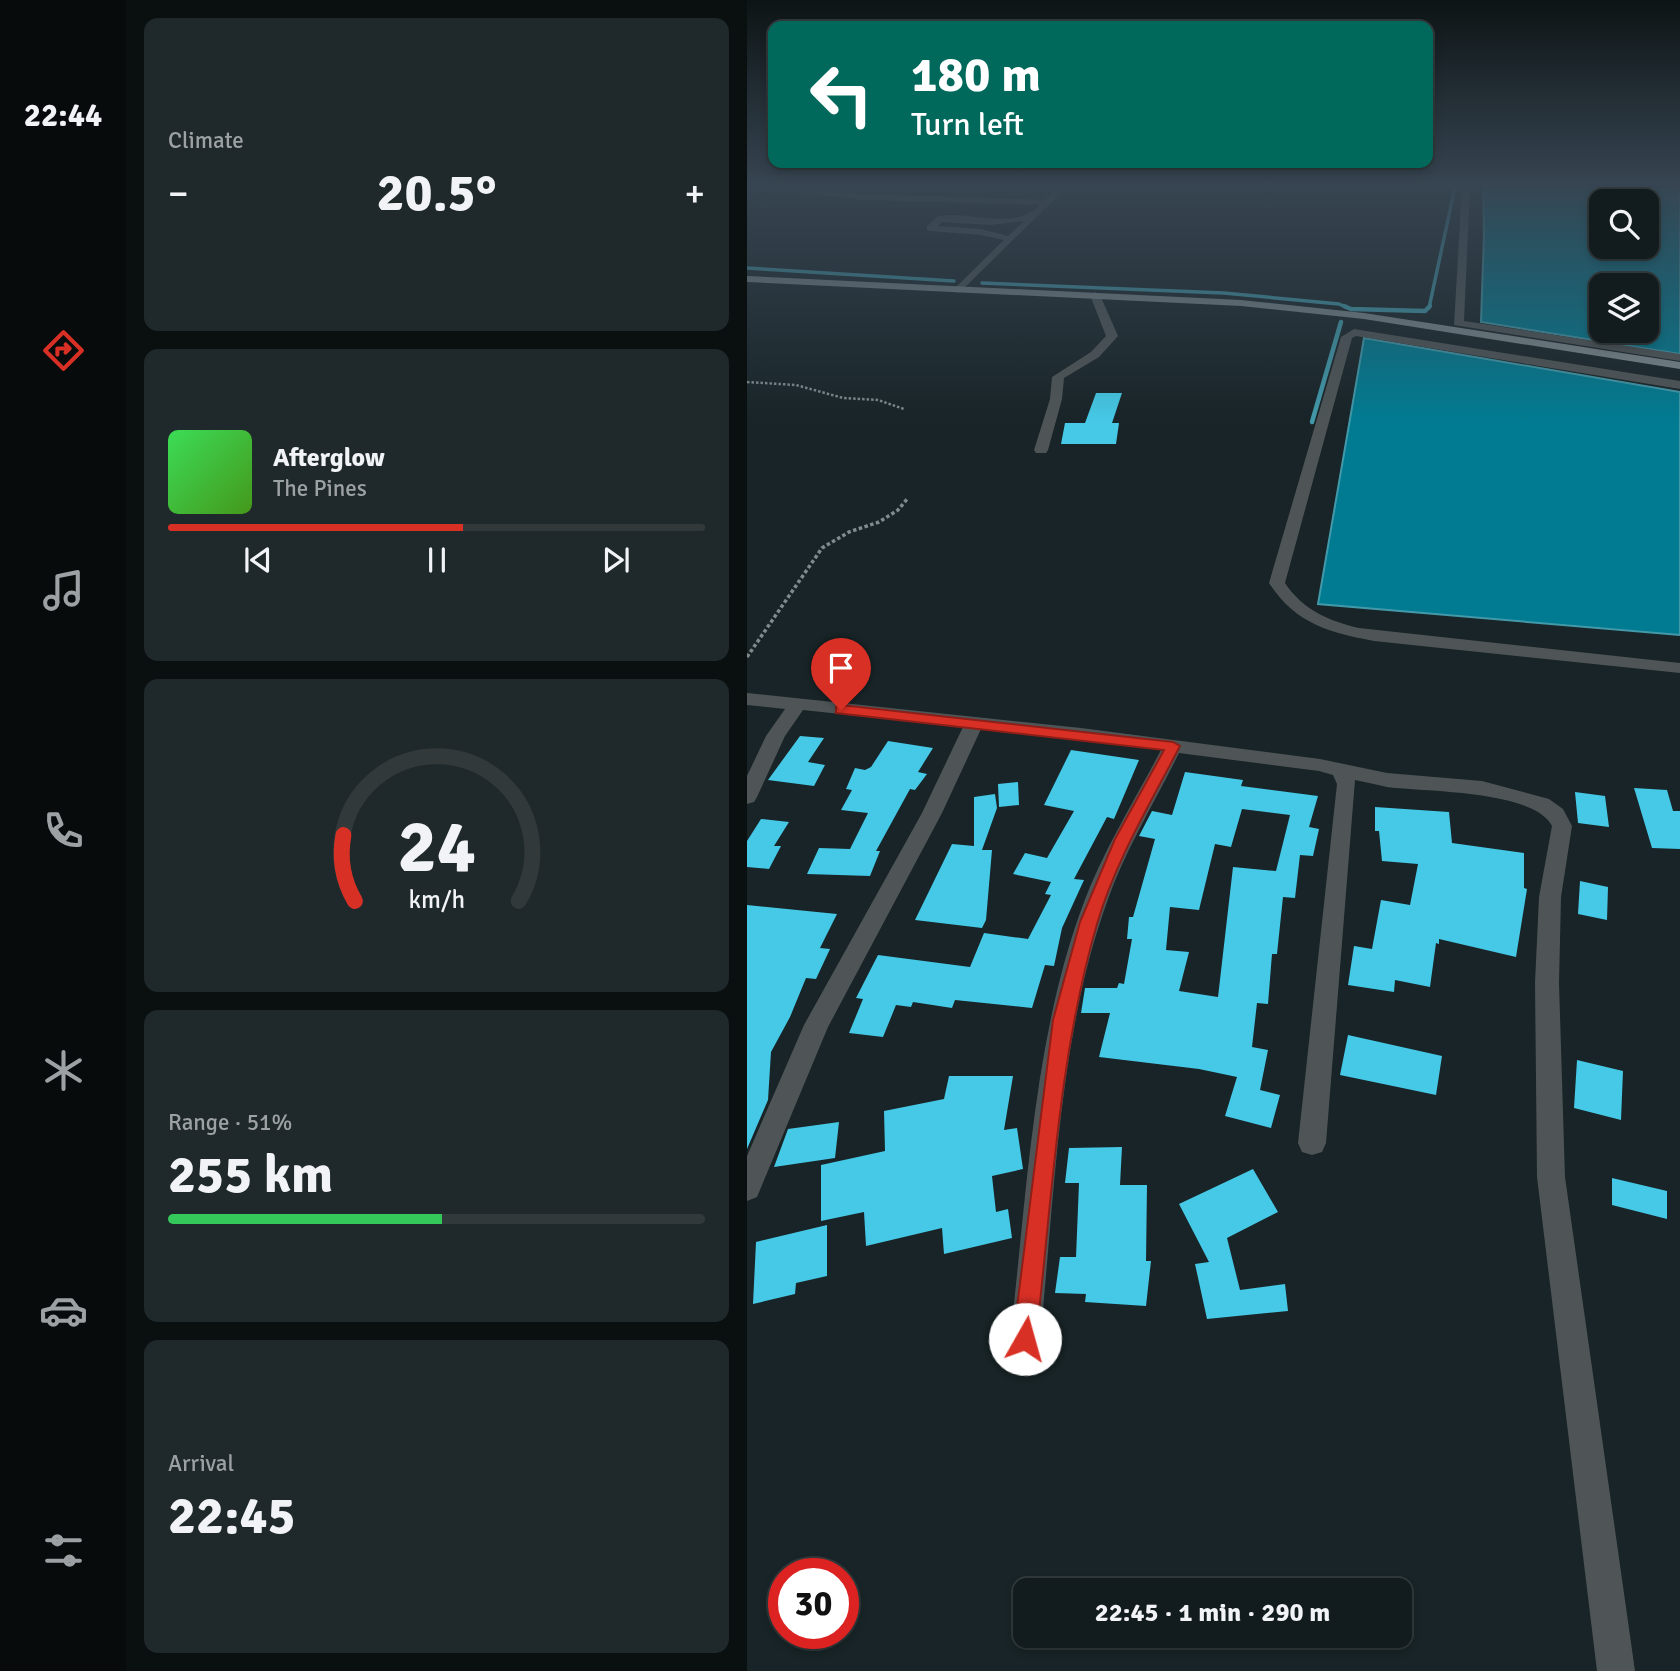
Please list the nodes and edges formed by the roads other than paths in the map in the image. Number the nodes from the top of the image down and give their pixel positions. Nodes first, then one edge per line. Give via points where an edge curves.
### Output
1 (983, 265) edge
2 (1461, 265) edge
3 (747, 277) edge
4 (960, 288) junction
5 (1095, 295) junction
6 (1364, 316) junction
7 (1680, 358) edge
8 (1680, 366) edge
9 (1680, 385) edge
10 (1041, 450) dead end
11 (1680, 668) edge
12 (747, 699) edge
13 (797, 705) junction
14 (975, 723) junction
15 (1173, 746) junction
16 (1341, 771) junction
17 (747, 797) edge
18 (1312, 1143) dead end
19 (747, 1188) edge
20 (1025, 1339) dead end
21 (1616, 1671) edge

1 - 4 street
2 - 7 street via 1458,323
3 - 4 main road
4 - 5 main road
4 - 6 main road via 1242,300
5 - 6 main road
5 - 10 street via 1112,337 1099,353 1058,377
6 - 8 main road
9 - 11 street via 1354,332 1347,337 1277,583 1286,599 1308,617 1374,636
12 - 13 street
13 - 14 street
13 - 17 street via 776,736
14 - 15 street
14 - 19 street via 932,813 816,1025
15 - 16 street
15 - 20 street via 1123,839 1089,922 1063,1020
16 - 18 street via 1347,784
16 - 21 street via 1482,788 1542,804 1556,814 1562,826 1550,897 1548,958 1551,1177

